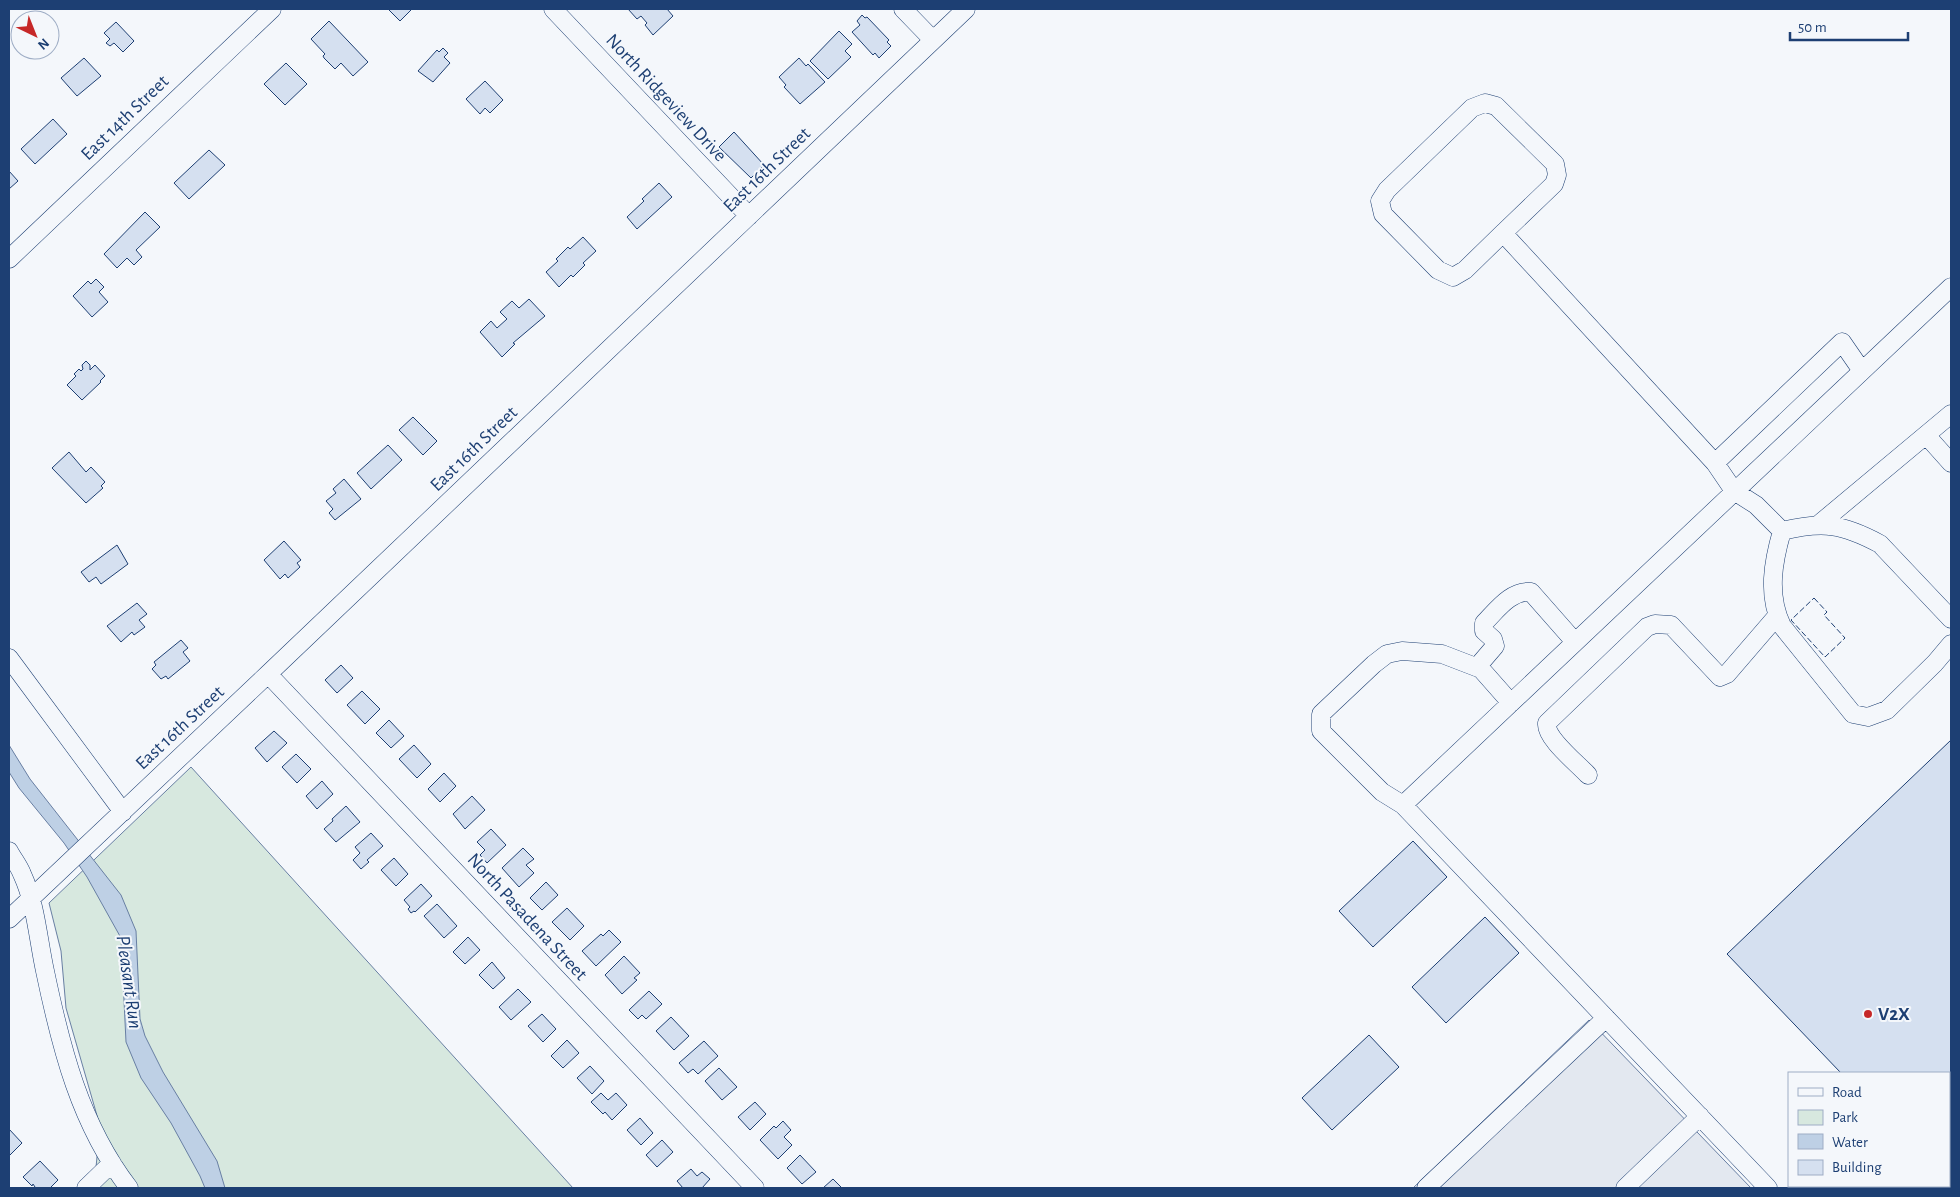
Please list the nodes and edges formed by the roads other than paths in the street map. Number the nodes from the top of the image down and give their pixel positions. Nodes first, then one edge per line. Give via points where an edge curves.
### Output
1 (272, 9) edge
2 (553, 9) edge
3 (903, 9) edge
4 (966, 9) edge
5 (933, 40) junction
6 (749, 216) junction
7 (1503, 234) junction
8 (9, 259) edge
9 (1951, 287) edge
10 (1862, 371) junction
11 (1951, 414) edge
12 (1926, 435) junction
13 (1715, 463) junction
14 (1951, 463) edge
15 (1734, 491) junction
16 (1818, 525) junction
17 (1782, 530) junction
18 (1777, 616) junction
19 (1951, 619) edge
20 (1575, 642) junction
21 (1951, 644) edge
22 (9, 658) edge
23 (1477, 667) junction
24 (268, 674) junction
25 (1510, 703) junction
26 (1588, 775) dead end
27 (1403, 805) junction
28 (123, 812) junction
29 (9, 851) edge
30 (30, 898) junction
31 (9, 919) edge
32 (1606, 1018) junction
33 (1700, 1116) junction
34 (112, 1163) junction
35 (1760, 1186) edge
36 (86, 1188) edge
37 (129, 1188) edge
38 (755, 1188) edge
39 (1426, 1188) edge
40 (1625, 1188) edge

1 - 8 street, East 14th Street
2 - 6 street, North Ridgeview Drive
3 - 5 street
4 - 5 street, East 16th Street
5 - 6 street, East 16th Street
6 - 24 street, East 16th Street
7 - 7 street via 1466,270 1453,277 1438,270 1383,214 1380,201 1386,190 1472,108 1485,103 1496,106 1555,164 1558,175 1554,184
7 - 13 street
9 - 10 street
10 - 13 street via 1842,342
10 - 15 street
11 - 12 street
12 - 14 street
12 - 16 street
13 - 15 street
15 - 17 street via 1756,505
15 - 20 street
16 - 17 street
16 - 19 street via 1852,530 1880,544
17 - 18 street via 1772,580
18 - 21 street via 1853,714 1868,717 1887,710
18 - 26 street via 1727,674 1720,677 1670,625 1647,627 1546,723 1552,738
20 - 23 street via 1531,592 1522,591 1514,594 1484,623 1484,631 1493,639 1495,646
20 - 25 street
22 - 28 street
23 - 25 street
23 - 27 street via 1442,654 1402,651 1387,654 1321,714 1321,731 1382,792
24 - 28 street, East 16th Street
24 - 38 street, North Pasadena Street
25 - 27 street
27 - 32 street
28 - 30 street, East 16th Street
29 - 30 street
30 - 31 street, East 16th Street
30 - 34 street via 70,1074 89,1123
32 - 33 street
32 - 39 street
33 - 35 street
33 - 40 street
34 - 36 street
34 - 37 street

